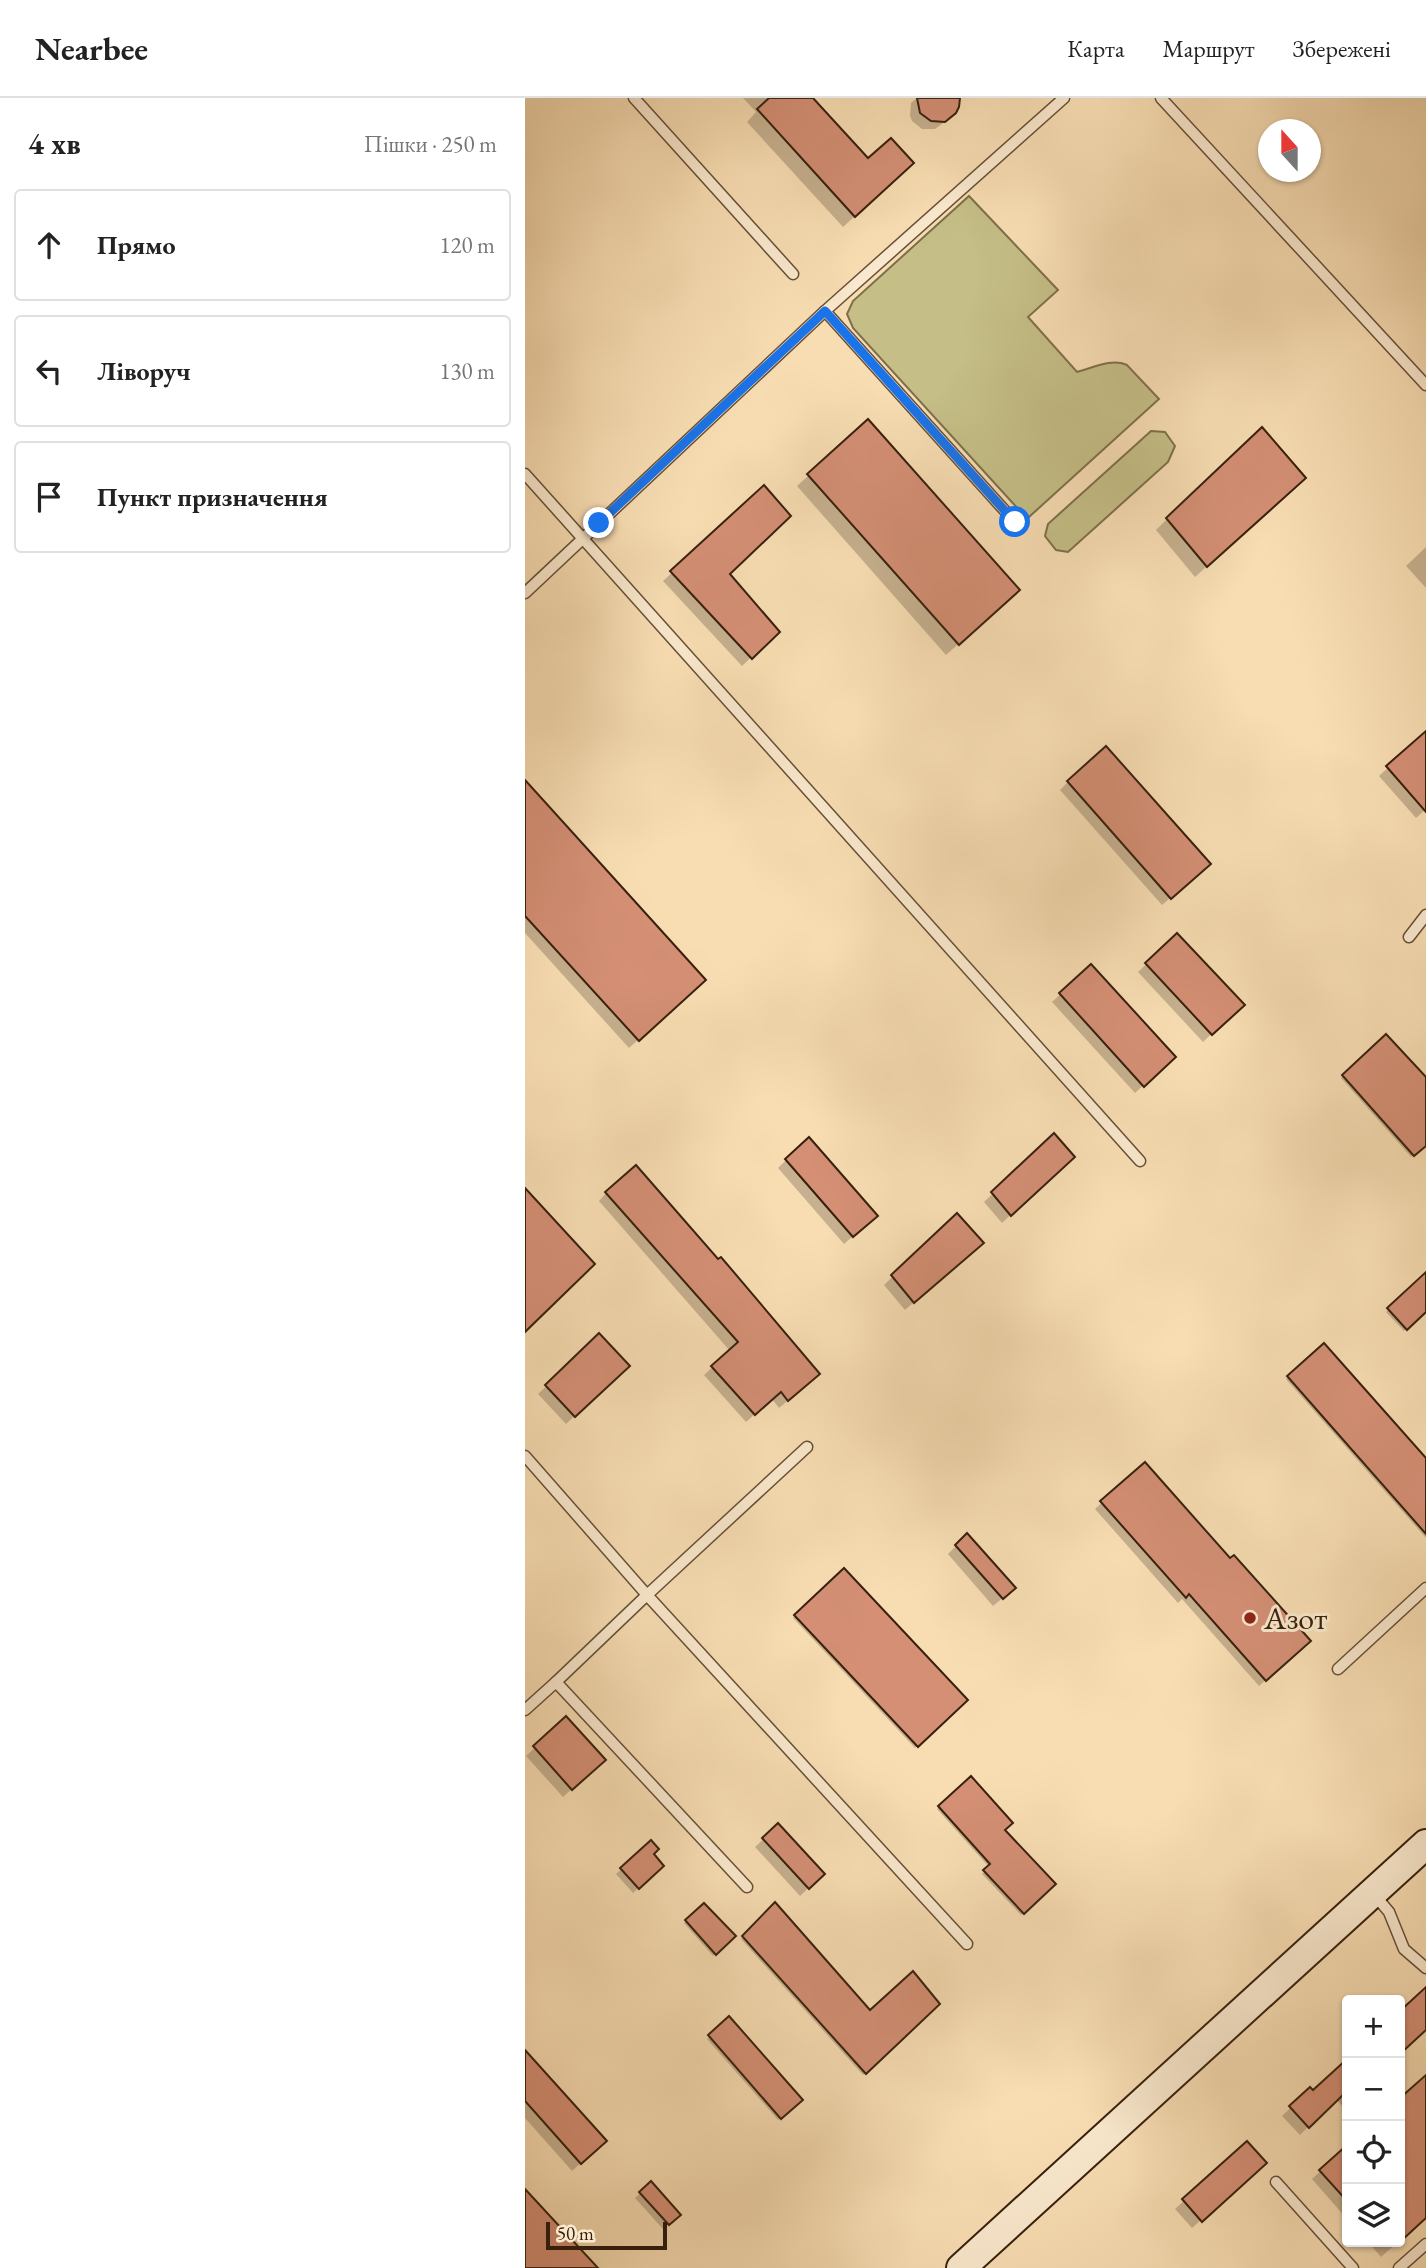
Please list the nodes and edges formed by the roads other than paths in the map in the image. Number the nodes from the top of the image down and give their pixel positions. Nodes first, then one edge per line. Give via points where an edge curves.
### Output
1 (633, 98) edge
2 (1064, 98) edge
3 (1161, 98) edge
4 (793, 274) dead end
5 (825, 311) junction
6 (1426, 385) edge
7 (525, 474) edge
8 (1015, 522) dead end
9 (584, 538) junction
10 (525, 593) edge
11 (1426, 915) edge
12 (1409, 937) dead end
13 (1140, 1161) dead end
14 (807, 1447) dead end
15 (525, 1456) edge
16 (1426, 1588) edge
17 (647, 1595) junction
18 (1338, 1669) dead end
19 (556, 1682) junction
20 (525, 1710) edge
21 (1426, 1844) edge
22 (747, 1887) dead end
23 (1372, 1893) junction
24 (967, 1944) dead end
25 (1426, 1968) edge
26 (1276, 2182) dead end
27 (1426, 2244) edge
28 (961, 2268) edge
29 (1353, 2268) edge
30 (1399, 2268) edge

1 - 4 lane
2 - 5 lane
3 - 6 lane
5 - 8 lane
5 - 9 lane
7 - 9 lane
9 - 10 lane
9 - 13 lane
11 - 12 lane
14 - 17 lane
15 - 17 lane
16 - 18 lane
17 - 19 lane
17 - 24 lane
19 - 20 lane
19 - 22 lane
21 - 23 main road
23 - 25 lane via 1389,1912 1403,1949
23 - 28 main road
26 - 29 lane
27 - 30 lane

